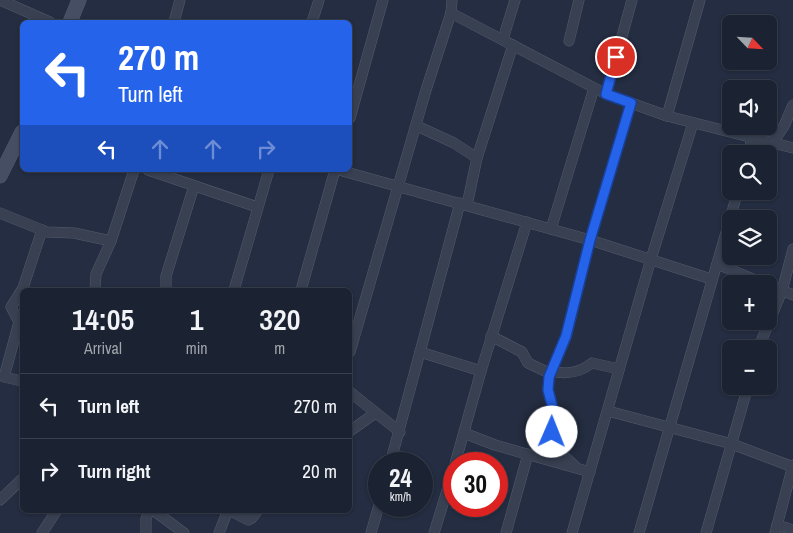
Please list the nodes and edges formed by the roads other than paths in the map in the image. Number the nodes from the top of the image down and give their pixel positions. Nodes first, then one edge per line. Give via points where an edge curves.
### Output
1 (0, 0) edge
2 (79, 0) edge
3 (180, 0) edge
4 (319, 0) edge
5 (383, 0) edge
6 (452, 0) edge
7 (515, 0) edge
8 (579, 0) edge
9 (632, 0) edge
10 (700, 0) edge
11 (451, 13) junction
12 (45, 20) edge
13 (71, 20) edge
14 (175, 20) edge
15 (313, 20) edge
16 (502, 39) junction
17 (569, 41) dead end
18 (513, 45) junction
19 (594, 88) junction
20 (606, 94) junction
21 (631, 103) junction
22 (793, 104) edge
23 (352, 111) edge
24 (667, 116) junction
25 (693, 124) junction
26 (417, 126) junction
27 (20, 136) edge
28 (752, 139) junction
29 (772, 144) junction
30 (750, 145) edge
31 (793, 148) edge
32 (477, 158) junction
33 (133, 172) edge
34 (155, 172) edge
35 (268, 172) edge
36 (336, 172) edge
37 (344, 172) edge
38 (0, 176) edge
39 (194, 186) junction
40 (398, 188) junction
41 (735, 200) edge
42 (464, 204) junction
43 (257, 207) junction
44 (0, 213) edge
45 (527, 222) junction
46 (551, 229) junction
47 (42, 230) junction
48 (590, 240) junction
49 (111, 241) junction
50 (793, 249) edge
51 (652, 259) junction
52 (717, 264) junction
53 (743, 275) edge
54 (711, 279) junction
55 (23, 288) edge
56 (95, 288) edge
57 (166, 288) edge
58 (235, 288) edge
59 (302, 288) edge
60 (777, 289) edge
61 (782, 291) junction
62 (20, 293) edge
63 (793, 295) edge
64 (492, 336) junction
65 (762, 340) edge
66 (352, 345) edge
67 (420, 352) junction
68 (619, 369) junction
69 (481, 371) junction
70 (552, 373) junction
71 (20, 381) edge
72 (352, 394) edge
73 (746, 395) edge
74 (608, 411) junction
75 (374, 414) junction
76 (670, 429) junction
77 (352, 430) edge
78 (400, 432) junction
79 (464, 433) junction
80 (732, 444) junction
81 (394, 452) edge
82 (458, 452) edge
83 (528, 454) junction
84 (793, 466) edge
85 (576, 467) junction
86 (590, 472) junction
87 (20, 481) edge
88 (0, 500) edge
89 (443, 504) edge
90 (55, 513) edge
91 (149, 513) edge
92 (155, 513) edge
93 (228, 513) edge
94 (235, 513) edge
95 (256, 513) edge
96 (376, 517) edge
97 (776, 529) edge
98 (793, 530) edge
99 (42, 533) edge
100 (146, 533) edge
101 (184, 533) edge
102 (219, 533) edge
103 (371, 533) edge
104 (434, 533) edge
105 (506, 533) edge
106 (572, 533) edge
107 (639, 533) edge
108 (706, 533) edge

1 - 12 street
2 - 13 street
3 - 14 street
4 - 15 street
5 - 23 street
6 - 11 street
7 - 16 street
8 - 17 street
9 - 20 street
10 - 24 street
11 - 16 street
11 - 26 street
16 - 18 street
18 - 19 street
18 - 32 street
19 - 20 street
19 - 46 street
20 - 21 street
21 - 24 street
21 - 48 street
22 - 29 street
24 - 25 street
25 - 28 street
25 - 51 street
26 - 32 street
26 - 40 street
27 - 38 street
28 - 29 street
28 - 30 street
29 - 31 street
32 - 42 street
33 - 49 street
34 - 39 street
35 - 43 street
36 - 59 street
37 - 40 street
39 - 43 street
39 - 57 street via 166,276
40 - 42 street
40 - 66 street
41 - 52 street
42 - 45 street
42 - 67 street
43 - 58 street
44 - 47 street
45 - 46 street
45 - 64 street
46 - 48 street
47 - 49 street
47 - 55 street
48 - 51 street
48 - 70 street via 566,336
49 - 56 street via 96,274
50 - 61 street
51 - 54 street
51 - 68 street
52 - 53 street
52 - 54 street
54 - 76 street
60 - 61 street
61 - 63 street
61 - 65 street
62 - 71 street via 11,307 19,322 4,377
64 - 69 street
64 - 70 street via 522,352 528,363
67 - 69 street
67 - 78 street
68 - 70 street via 592,364 565,374
68 - 74 street
69 - 79 street
70 - 85 street via 548,384 553,409 551,444
72 - 75 street
73 - 80 street
74 - 76 street
74 - 86 street
75 - 77 street
75 - 78 street
76 - 80 street
76 - 107 street
78 - 81 street
79 - 82 street
79 - 83 street via 495,446
80 - 84 street
80 - 108 street
83 - 85 street
83 - 105 street
84 - 97 street
85 - 86 street
86 - 106 street
87 - 88 street
89 - 104 street
90 - 99 street
91 - 100 street
92 - 101 street
93 - 102 street
94 - 95 street via 248,520
96 - 103 street
97 - 98 street

